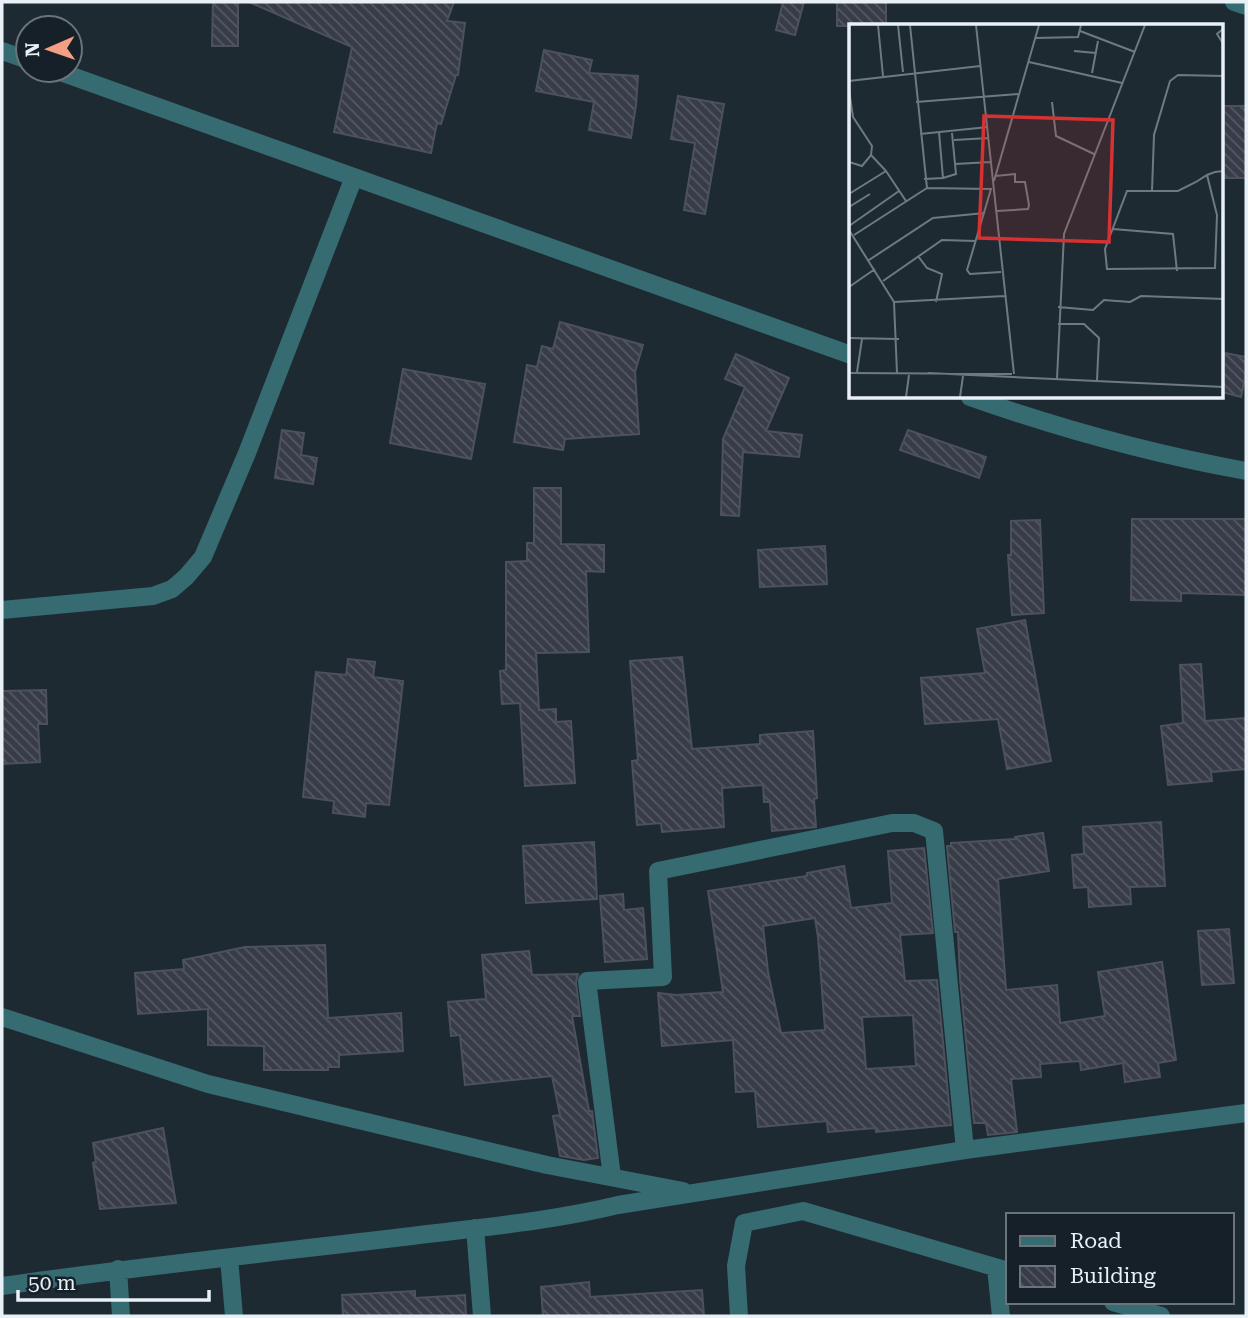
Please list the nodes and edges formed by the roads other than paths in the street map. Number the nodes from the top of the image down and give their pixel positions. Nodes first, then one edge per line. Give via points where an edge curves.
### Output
1 (1234, 2) edge
2 (1246, 6) edge
3 (84, 80) edge
4 (354, 177) junction
5 (849, 354) edge
6 (976, 399) edge
7 (1246, 471) edge
8 (2, 610) edge
9 (2, 1017) edge
10 (1246, 1113) edge
11 (965, 1150) junction
12 (612, 1177) junction
13 (700, 1194) junction
14 (475, 1228) junction
15 (229, 1258) junction
16 (118, 1269) junction
17 (1002, 1270) edge
18 (2, 1286) edge
19 (1120, 1304) edge
20 (121, 1316) edge
21 (234, 1316) edge
22 (482, 1316) edge
23 (739, 1316) edge
24 (1001, 1316) edge
25 (1161, 1316) edge

1 - 2 street
3 - 4 street
4 - 5 street
4 - 8 street via 203,557 172,589 153,596
6 - 7 street via 1042,423 1178,459
9 - 12 street via 208,1084
10 - 11 street
11 - 12 street via 934,831 914,823 892,823 659,871 663,977 587,981
11 - 13 street
12 - 13 street
13 - 14 street
14 - 15 street
14 - 22 street
15 - 16 street
15 - 21 street
16 - 18 street
16 - 20 street
17 - 23 street via 803,1211 744,1223 736,1266
17 - 24 street
19 - 25 street

